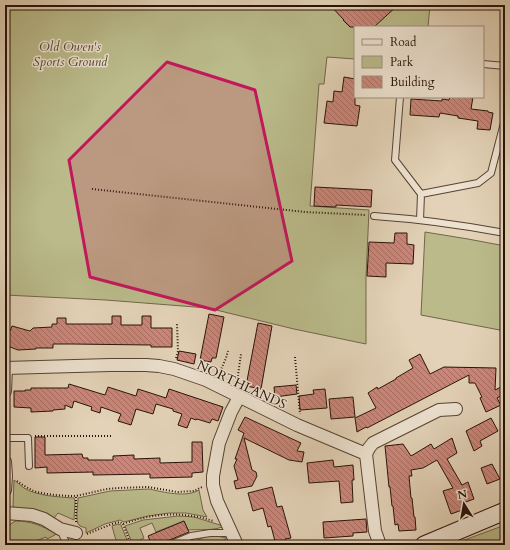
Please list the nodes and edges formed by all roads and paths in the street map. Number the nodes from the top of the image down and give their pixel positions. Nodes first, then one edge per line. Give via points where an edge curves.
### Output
1 (484, 64) edge
2 (505, 66) edge
3 (400, 98) edge
4 (505, 119) edge
5 (92, 189) dead end
6 (421, 194) junction
7 (374, 216) joint
8 (420, 220) junction
9 (505, 233) edge
10 (177, 324) dead end
11 (228, 351) dead end
12 (241, 354) dead end
13 (295, 357) dead end
14 (6, 368) edge
15 (174, 369) junction
16 (214, 384) junction
17 (5, 391) edge
18 (236, 396) junction
19 (456, 409) dead end
20 (297, 425) junction
21 (112, 436) dead end
22 (5, 438) edge
23 (28, 438) junction
24 (366, 454) junction
25 (5, 462) edge
26 (29, 466) dead end
27 (6, 476) junction
28 (213, 485) junction
29 (5, 490) edge
30 (76, 496) junction
31 (5, 512) edge
32 (505, 512) edge
33 (123, 524) junction
34 (60, 529) junction
35 (230, 530) junction
36 (76, 533) junction
37 (67, 545) edge
38 (132, 545) edge
39 (169, 545) edge
40 (237, 545) edge
41 (380, 545) edge
42 (424, 545) edge

1 - 2 lane
3 - 6 lane via 395,160
4 - 6 lane via 491,173 478,183
5 - 7 path via 305,212
6 - 8 lane
7 - 8 lane
8 - 9 lane
10 - 15 path via 178,351
11 - 16 path
12 - 18 path
13 - 20 path via 300,417
14 - 15 street, NORTHLANDS via 146,365
14 - 17 street
15 - 16 street, NORTHLANDS
16 - 18 street, NORTHLANDS
18 - 20 street, NORTHLANDS
18 - 28 street via 219,443
19 - 24 street via 439,410 373,443
20 - 24 street, NORTHLANDS
21 - 23 path
22 - 23 lane
23 - 26 lane
24 - 41 street via 375,531
25 - 27 street
27 - 29 street
27 - 30 path via 38,492
28 - 30 path via 200,487 194,491 177,492 148,487 118,488
28 - 35 street
30 - 36 path
31 - 34 street via 32,515
32 - 42 main road
33 - 35 path via 150,517 184,514 201,517
33 - 36 path via 112,524 84,535
33 - 38 path
34 - 36 street
34 - 37 lane
35 - 39 lane via 191,536
35 - 40 street

